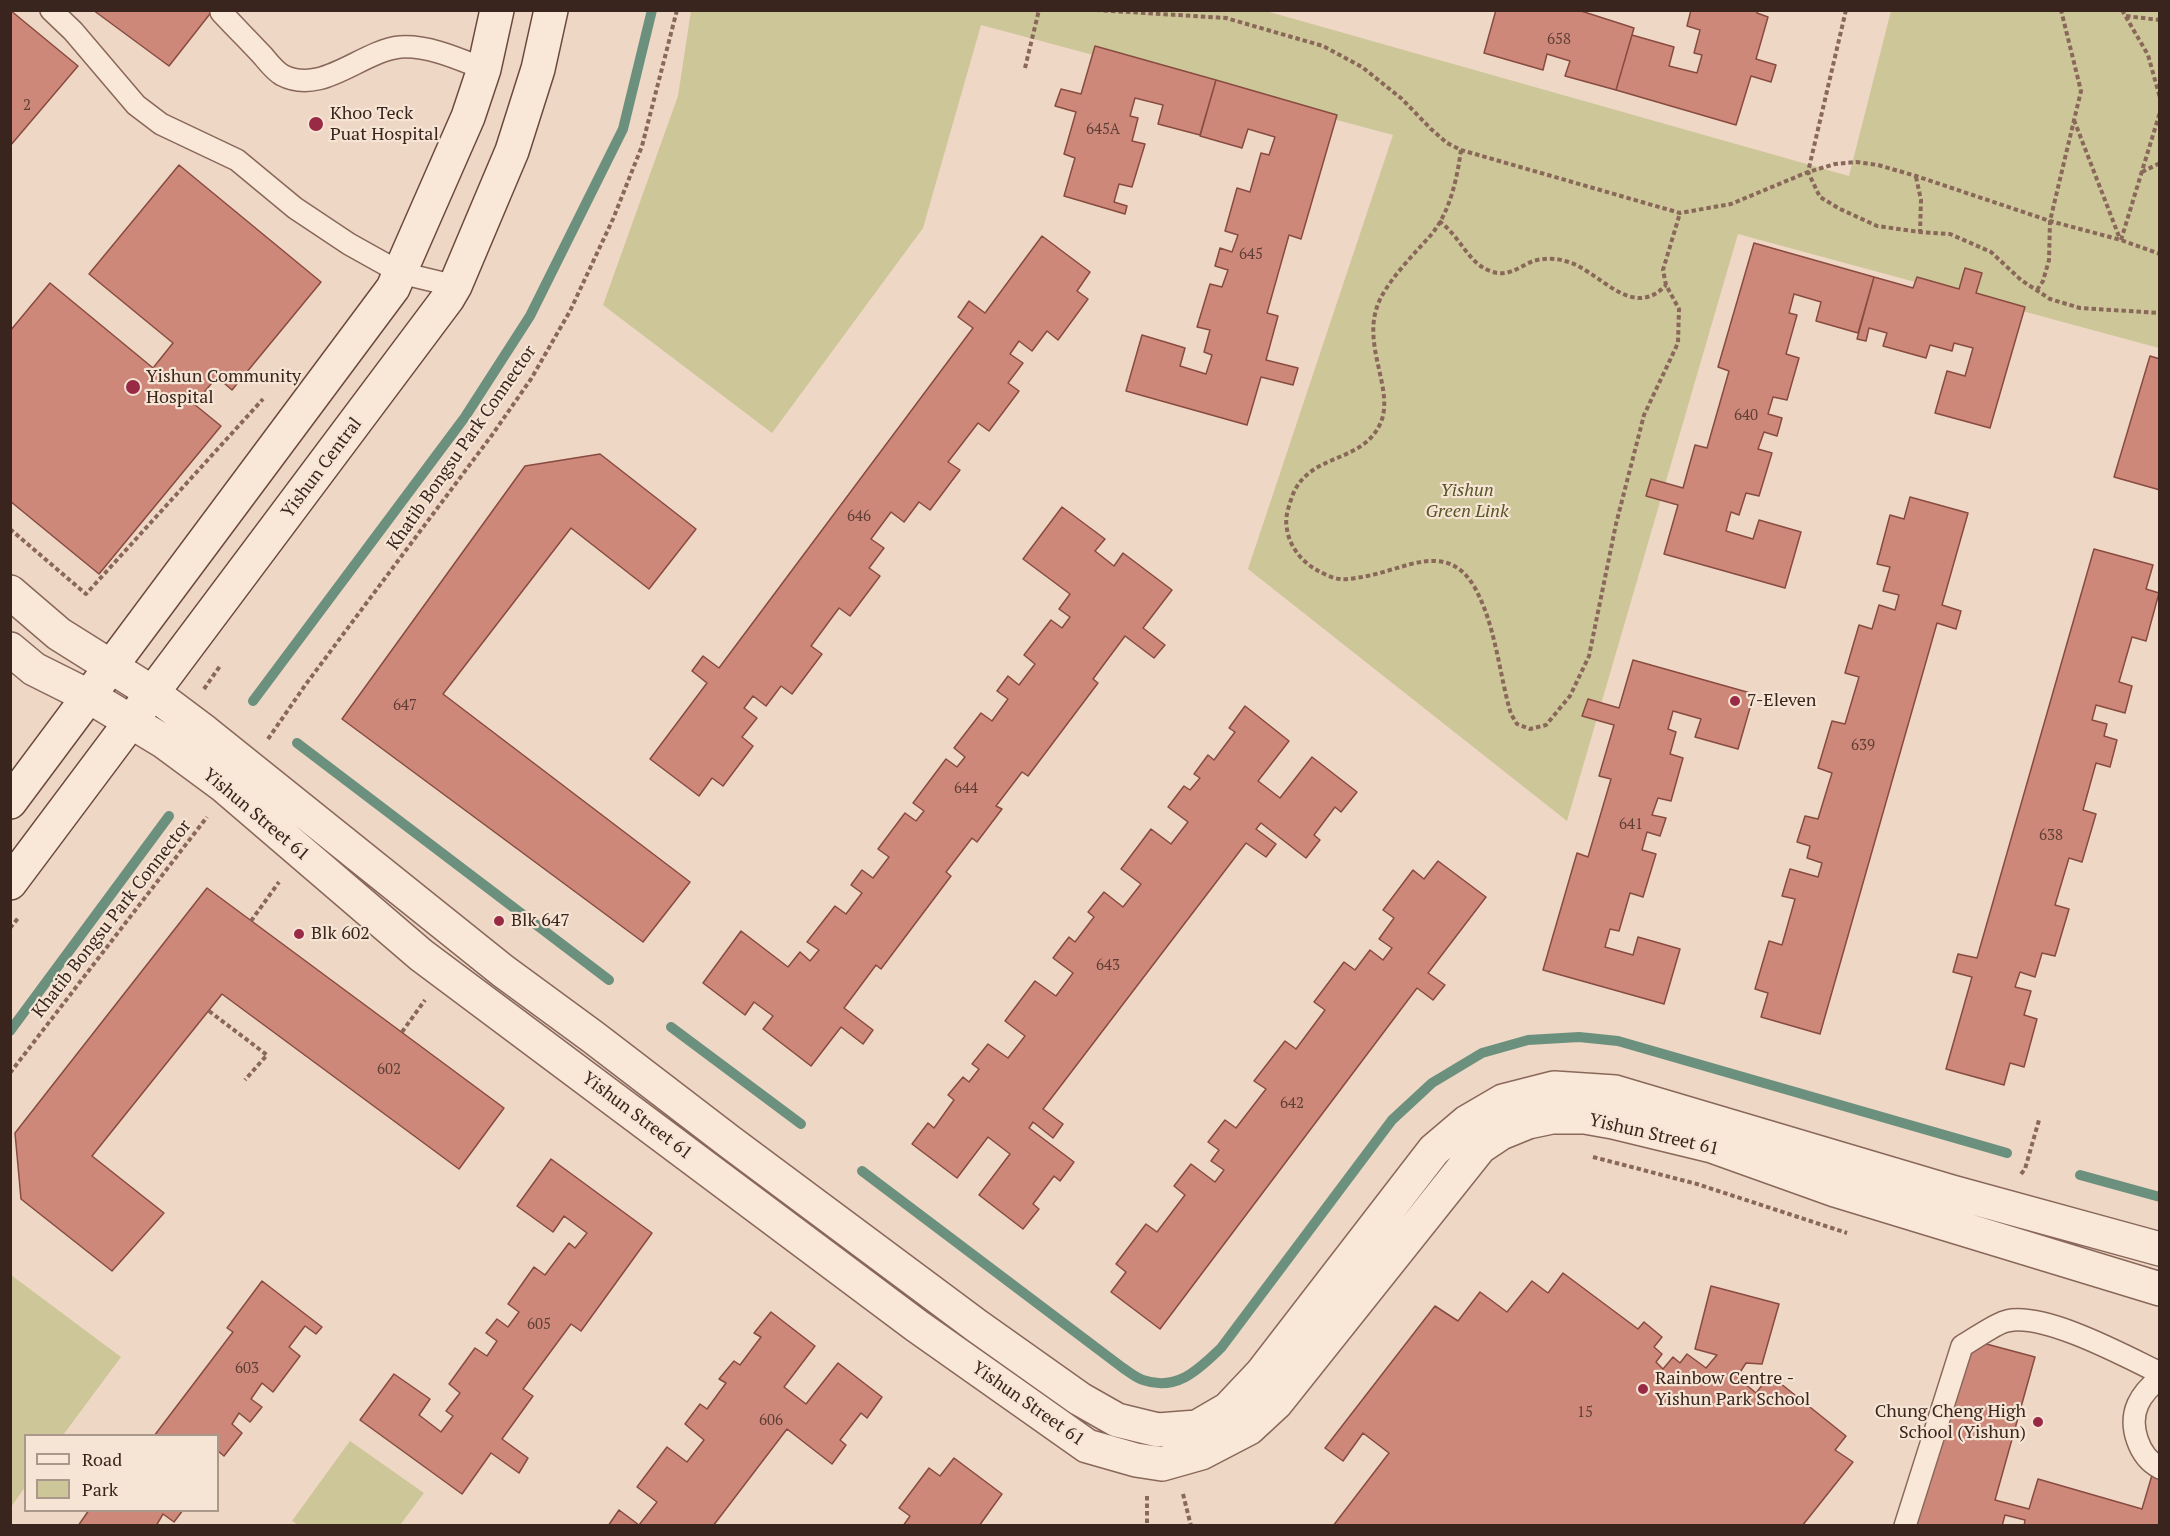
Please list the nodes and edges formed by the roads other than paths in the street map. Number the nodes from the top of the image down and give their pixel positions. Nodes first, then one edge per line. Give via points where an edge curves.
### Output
1 (51, 10) edge
2 (497, 10) edge
3 (551, 10) edge
4 (221, 12) dead end
5 (484, 69) junction
6 (401, 273) junction
7 (455, 286) junction
8 (10, 592) edge
9 (10, 649) edge
10 (111, 667) junction
11 (153, 693) junction
12 (90, 697) junction
13 (132, 722) junction
14 (232, 773) junction
15 (10, 802) edge
16 (10, 883) edge
17 (593, 1037) junction
18 (570, 1066) junction
19 (1716, 1135) junction
20 (1839, 1175) junction
21 (821, 1210) junction
22 (2030, 1213) junction
23 (801, 1240) junction
24 (2020, 1246) junction
25 (2160, 1250) edge
26 (2160, 1289) edge
27 (977, 1326) junction
28 (956, 1353) junction
29 (2160, 1372) edge
30 (2160, 1378) edge
31 (2160, 1468) edge
32 (1905, 1526) edge

1 - 6 lane via 136,105 161,124 237,160 295,208
2 - 5 street
3 - 7 street, Yishun Central via 538,69 512,151
4 - 5 lane via 280,74 296,80 306,82 399,47 426,50
5 - 6 street via 468,117
6 - 7 lane
6 - 10 street
7 - 11 street, Yishun Central
8 - 10 street, Yishun Street 61 via 59,634
9 - 12 street, Yishun Street 61 via 34,669
10 - 11 street, Yishun Street 61
10 - 12 street
11 - 13 street, Yishun Central
11 - 14 street, Yishun Street 61 via 205,732
12 - 13 street, Yishun Street 61
12 - 15 street
13 - 14 street, Yishun Street 61 via 177,751
13 - 16 street, Yishun Central
14 - 17 street, Yishun Street 61
14 - 18 street, Yishun Street 61 via 422,955
17 - 18 lane
17 - 21 street, Yishun Street 61
18 - 23 street, Yishun Street 61
19 - 20 street, Yishun Street 61
19 - 27 street, Yishun Street 61 via 1615,1092 1554,1088 1503,1101 1467,1122 1434,1150 1262,1373 1228,1409 1197,1427 1158,1430 1117,1420 1080,1399
19 - 28 street, Yishun Street 61 via 1585,1117 1552,1117 1501,1132 1480,1147 1455,1176 1276,1403 1249,1428 1201,1453 1162,1464 1087,1446
20 - 22 street, Yishun Street 61 via 1952,1192
20 - 24 street, Yishun Street 61
21 - 23 lane
21 - 27 street, Yishun Street 61
22 - 24 lane
22 - 25 street, Yishun Street 61
23 - 28 street, Yishun Street 61
24 - 26 street, Yishun Street 61
27 - 28 lane
29 - 32 lane via 2095,1341 2038,1321 2006,1321 1962,1346
30 - 31 lane via 2147,1388 2137,1406 2134,1428 2140,1448

